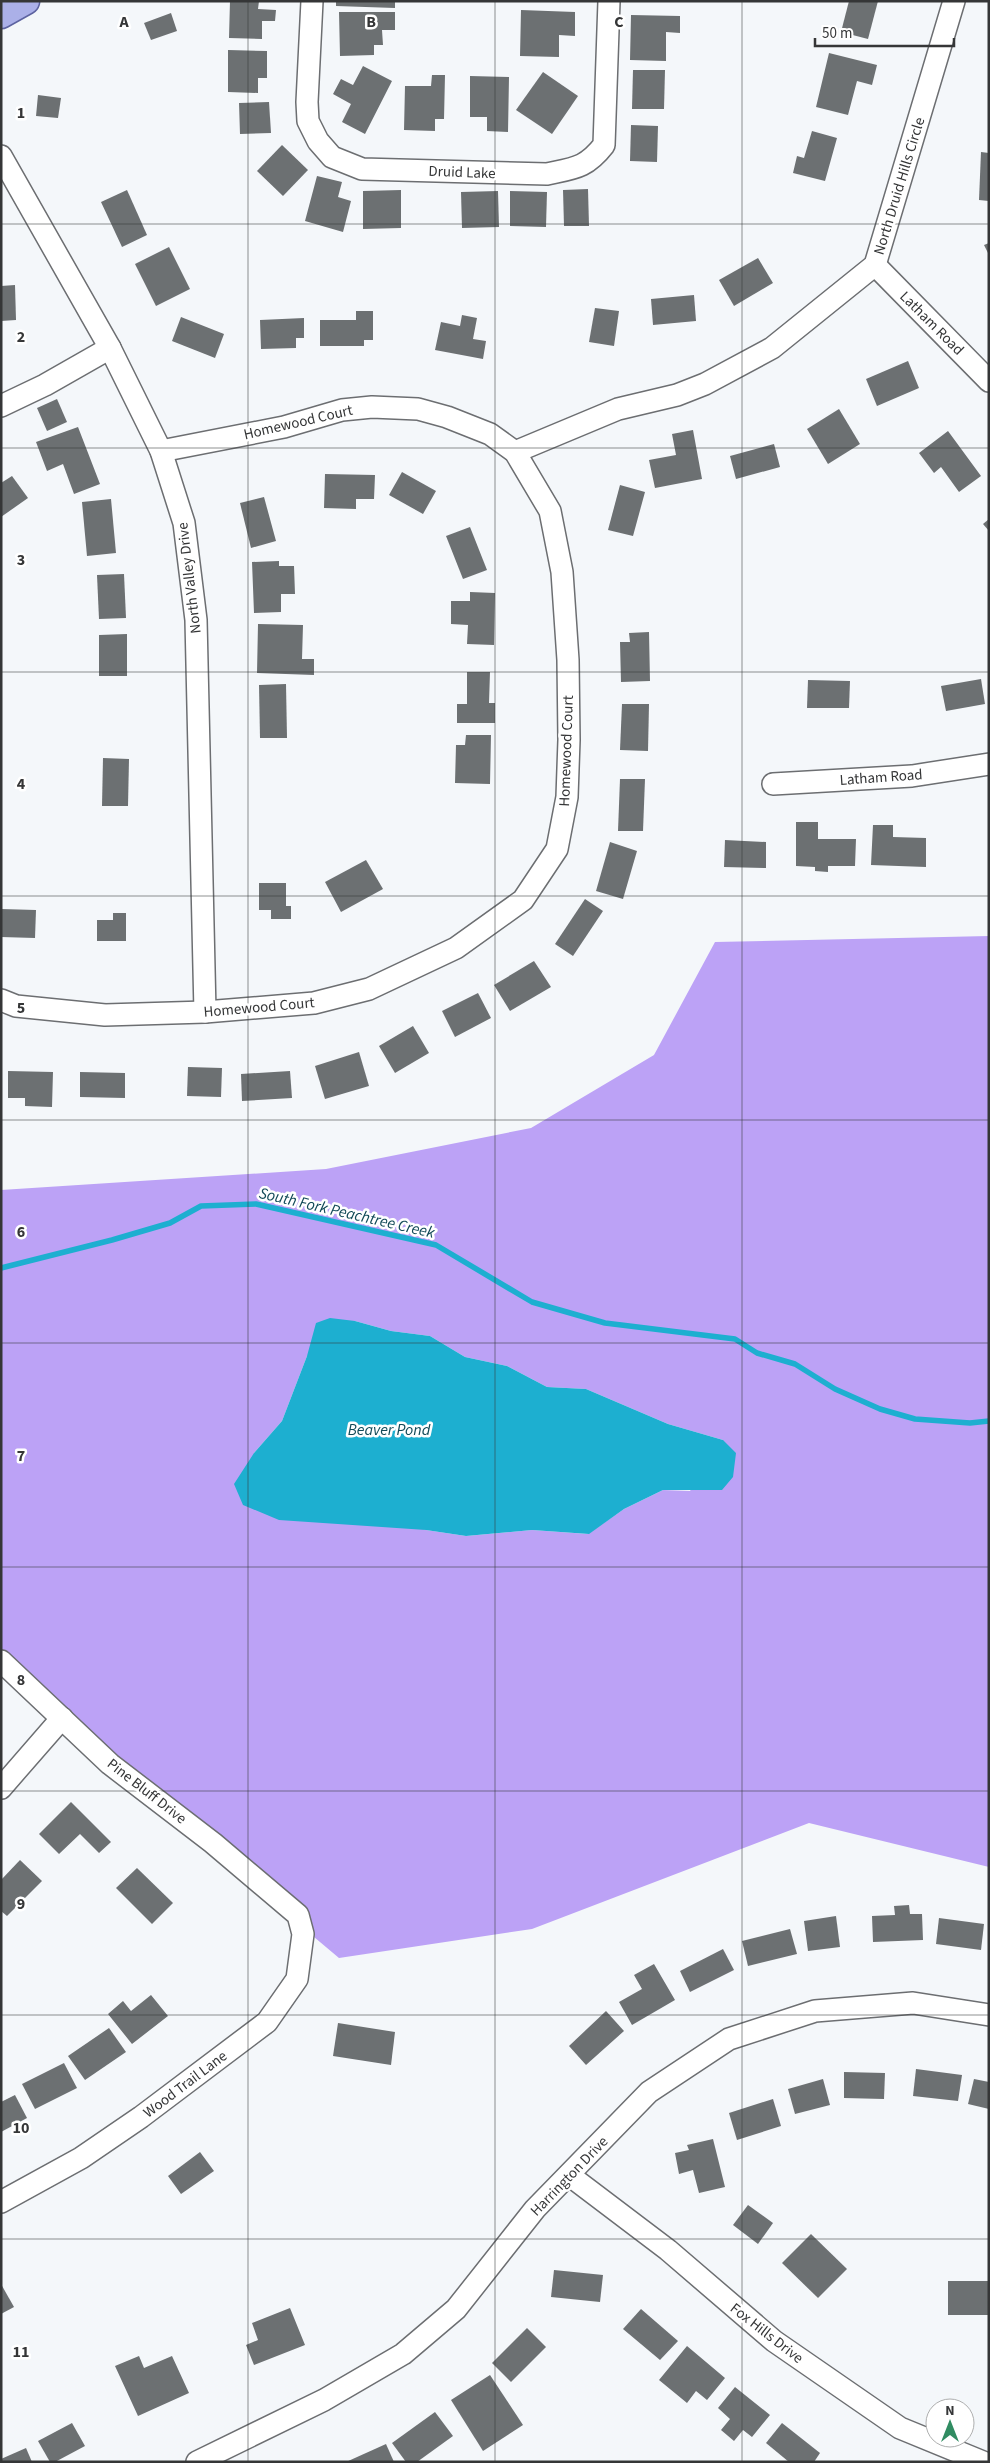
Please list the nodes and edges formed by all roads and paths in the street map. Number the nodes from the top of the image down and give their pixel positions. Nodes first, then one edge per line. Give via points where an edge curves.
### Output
1 (26, 1) edge
2 (312, 1) edge
3 (609, 1) edge
4 (954, 1) edge
5 (1, 15) edge
6 (1, 156) edge
7 (875, 265) junction
8 (110, 348) junction
9 (989, 380) edge
10 (1, 406) edge
11 (161, 451) junction
12 (515, 452) junction
13 (989, 764) edge
14 (773, 784) dead end
15 (1, 1000) edge
16 (204, 1012) junction
17 (1, 1661) edge
18 (62, 1718) junction
19 (1, 1788) edge
20 (298, 1915) joint
21 (989, 2015) edge
22 (569, 2176) junction
23 (1, 2202) edge
24 (196, 2462) edge
25 (983, 2462) edge

1 - 5 main road
2 - 3 street, Druid Lake via 308,121 332,158 362,169 547,174 592,160 604,145
4 - 7 street, North Druid Hills Circle
6 - 8 street, North Valley Drive
7 - 9 street, Latham Road
7 - 12 street, North Druid Hills Circle via 772,348 705,384 677,395 618,409
8 - 10 street
8 - 11 street, North Valley Drive
11 - 12 street, Homewood Court via 284,427 342,410 372,407 418,409 448,416 490,434
11 - 16 street, North Valley Drive via 184,522 196,620
12 - 16 street, Homewood Court via 550,511 562,572 569,740 567,797 557,849 523,900 456,948 369,989 314,1003
13 - 14 street, Latham Road via 912,776
15 - 16 street, Homewood Court via 16,1006 105,1014
17 - 18 street, Pine Bluff Drive
18 - 19 street
18 - 20 street, Pine Bluff Drive via 110,1764 213,1843
20 - 23 street, Wood Trail Lane via 303,1934 297,1978 267,2022 96,2148
21 - 22 street, Harrington Drive via 913,2003 815,2011 729,2039 649,2092
22 - 24 street, Harrington Drive via 536,2209 456,2309 403,2354 324,2400
22 - 25 street, Fox Hills Drive via 668,2250 774,2341 884,2418 900,2428

